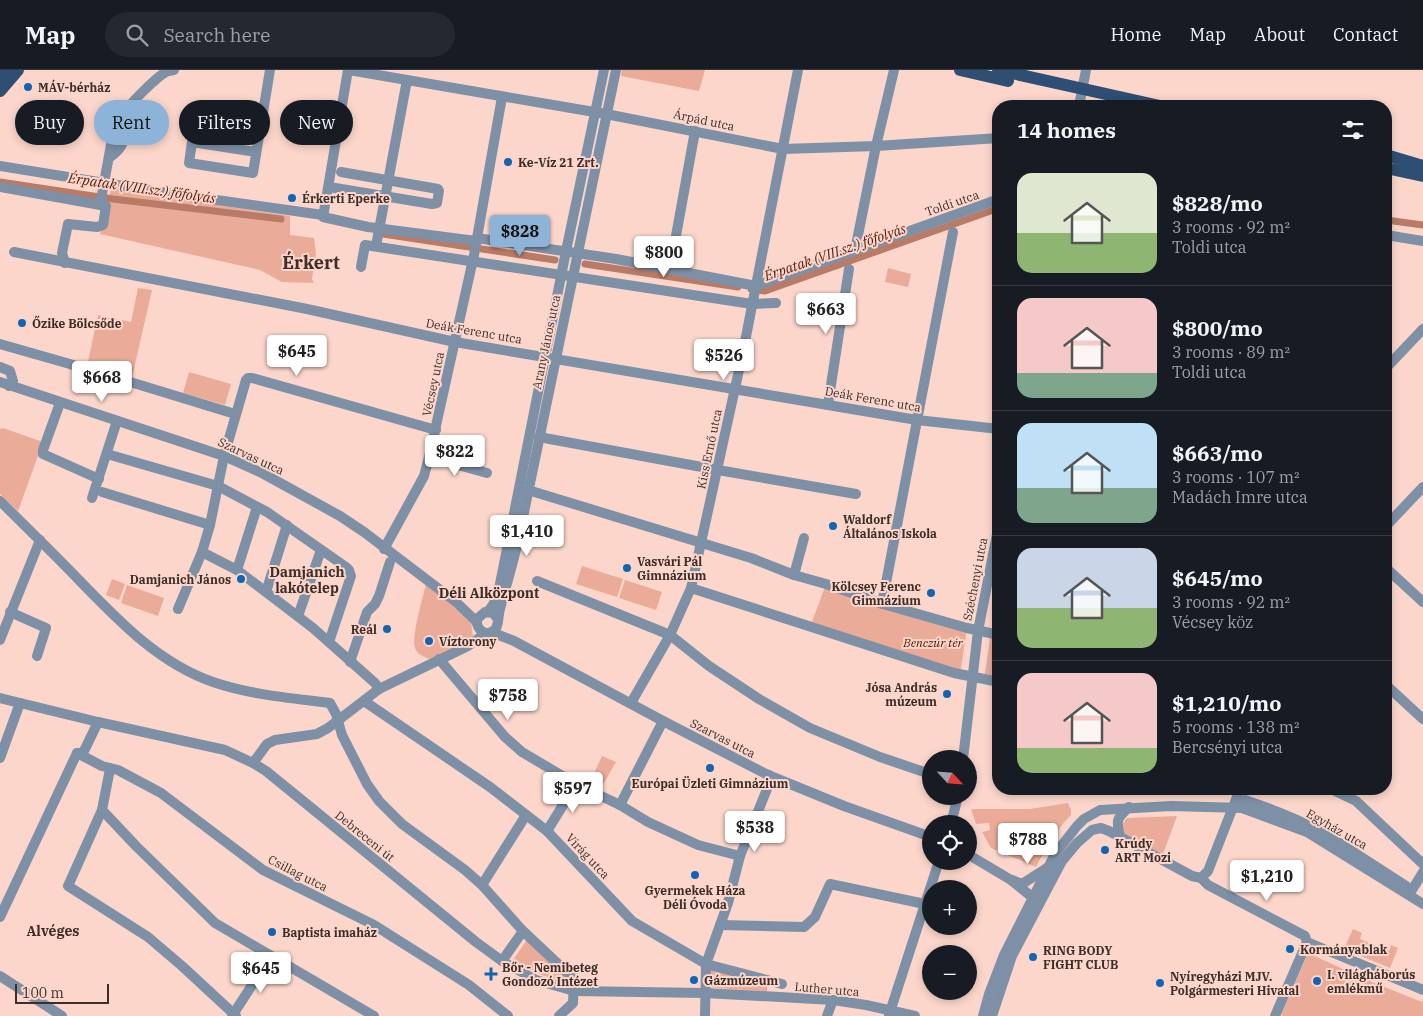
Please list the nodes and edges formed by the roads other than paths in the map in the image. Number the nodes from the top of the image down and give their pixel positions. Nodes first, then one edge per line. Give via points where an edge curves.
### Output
1 (6, 70) edge
2 (18, 70) edge
3 (174, 70) edge
4 (267, 70) edge
5 (348, 70) edge
6 (604, 70) edge
7 (616, 70) edge
8 (798, 70) edge
9 (894, 70) edge
10 (960, 70) edge
11 (998, 70) edge
12 (1086, 70) edge
13 (0, 77) edge
14 (407, 80) junction
15 (0, 91) edge
16 (502, 97) junction
17 (1081, 98) edge
18 (1101, 100) edge
19 (601, 114) junction
20 (695, 130) junction
21 (992, 138) edge
22 (111, 145) edge
23 (876, 146) junction
24 (783, 149) junction
25 (256, 152) junction
26 (109, 158) junction
27 (1392, 158) edge
28 (0, 166) edge
29 (1423, 166) edge
30 (1392, 169) edge
31 (341, 172) dead end
32 (1423, 176) edge
33 (388, 180) junction
34 (0, 187) edge
35 (105, 187) junction
36 (329, 187) junction
37 (385, 196) junction
38 (992, 202) edge
39 (101, 203) junction
40 (323, 216) junction
41 (379, 228) junction
42 (953, 232) dead end
43 (1392, 236) edge
44 (1423, 241) edge
45 (370, 245) junction
46 (475, 248) junction
47 (855, 250) junction
48 (566, 251) junction
49 (14, 252) dead end
50 (578, 253) junction
51 (65, 262) junction
52 (361, 267) dead end
53 (670, 268) junction
54 (849, 269) dead end
55 (562, 275) junction
56 (573, 277) junction
57 (754, 294) junction
58 (776, 303) dead end
59 (1423, 329) edge
60 (455, 342) junction
61 (0, 344) edge
62 (551, 357) junction
63 (1392, 362) edge
64 (0, 367) edge
65 (5, 384) edge
66 (735, 389) junction
67 (60, 403) junction
68 (828, 404) junction
69 (235, 414) junction
70 (917, 420) junction
71 (117, 421) junction
72 (992, 428) edge
73 (436, 430) junction
74 (539, 437) junction
75 (106, 454) junction
76 (224, 456) junction
77 (429, 457) junction
78 (718, 470) junction
79 (487, 474) dead end
80 (99, 479) junction
81 (218, 486) junction
82 (1423, 487) edge
83 (528, 490) junction
84 (102, 492) dead end
85 (856, 494) dead end
86 (92, 498) dead end
87 (0, 501) edge
88 (257, 506) junction
89 (1392, 520) edge
90 (210, 525) junction
91 (287, 526) junction
92 (804, 538) dead end
93 (40, 540) junction
94 (700, 543) junction
95 (384, 548) junction
96 (322, 550) junction
97 (202, 552) junction
98 (992, 560) edge
99 (390, 562) dead end
100 (237, 570) junction
101 (1392, 574) edge
102 (794, 575) junction
103 (537, 581) dead end
104 (691, 588) junction
105 (266, 592) junction
106 (1423, 602) edge
107 (882, 604) junction
108 (178, 610) dead end
109 (10, 612) junction
110 (298, 616) junction
111 (481, 618) junction
112 (493, 627) junction
113 (978, 631) junction
114 (670, 634) junction
115 (992, 634) edge
116 (0, 640) edge
117 (328, 642) junction
118 (458, 650) junction
119 (37, 656) dead end
120 (440, 659) junction
121 (350, 662) junction
122 (973, 678) junction
123 (992, 681) edge
124 (380, 689) junction
125 (1392, 691) edge
126 (0, 698) edge
127 (364, 701) junction
128 (20, 703) junction
129 (631, 703) junction
130 (1423, 719) edge
131 (663, 721) junction
132 (96, 722) junction
133 (338, 722) junction
134 (964, 750) edge
135 (79, 753) junction
136 (0, 758) edge
137 (256, 765) junction
138 (110, 768) junction
139 (922, 771) edge
140 (770, 775) junction
141 (576, 784) junction
142 (1238, 795) edge
143 (1344, 795) edge
144 (620, 805) junction
145 (1234, 806) junction
146 (1129, 807) junction
147 (102, 810) junction
148 (526, 815) junction
149 (548, 831) junction
150 (922, 834) edge
151 (1120, 837) junction
152 (740, 856) junction
153 (977, 858) edge
154 (1423, 864) edge
155 (1048, 867) junction
156 (1423, 872) edge
157 (1201, 878) junction
158 (1011, 880) junction
159 (482, 885) junction
160 (1412, 890) junction
161 (1423, 896) edge
162 (1036, 900) junction
163 (922, 903) edge
164 (1423, 904) edge
165 (922, 913) edge
166 (0, 917) edge
167 (720, 926) junction
168 (524, 931) junction
169 (1307, 942) junction
170 (272, 956) junction
171 (502, 961) junction
172 (706, 964) junction
173 (0, 976) edge
174 (782, 984) dead end
175 (1423, 990) edge
176 (574, 991) junction
177 (705, 993) junction
178 (834, 1000) junction
179 (890, 1013) edge
180 (234, 1015) edge
181 (62, 1016) edge
182 (374, 1016) edge
183 (508, 1016) edge
184 (560, 1016) edge
185 (705, 1016) edge
186 (827, 1016) edge
187 (915, 1016) edge
188 (983, 1016) edge
189 (992, 1016) edge
190 (1275, 1016) edge

1 - 13 main road
2 - 15 main road
3 - 26 street via 166,72 134,100 126,116 123,144
4 - 25 street
5 - 14 street, Árpád utca
5 - 36 street
6 - 19 street, Arany János utca
7 - 19 street, Arany János utca
8 - 24 street, Kiss Ernő utca
9 - 23 street
10 - 17 main road
11 - 17 main road
12 - 17 street
14 - 16 street, Árpád utca
14 - 33 street
16 - 19 street, Árpád utca
16 - 46 street, Vécsey utca
17 - 18 main road
19 - 20 street, Árpád utca
19 - 48 street, Arany János utca
19 - 50 street, Arany János utca
20 - 24 street, Árpád utca
20 - 53 street
21 - 23 street, Árpád utca
22 - 26 street
23 - 24 street, Árpád utca
23 - 47 street
24 - 57 street, Kiss Ernő utca
25 - 25 street via 253,172 189,163 192,142
26 - 35 street
27 - 29 main road
28 - 35 street, Toldi utca
30 - 32 main road
31 - 33 street
33 - 37 street
33 - 37 street via 436,189 439,192 437,203
34 - 39 street
35 - 39 street
35 - 40 street, Toldi utca
36 - 37 street
36 - 40 street
37 - 41 street
38 - 47 street, Toldi utca
39 - 51 street via 106,206 103,225 68,224 62,253
40 - 41 street, Toldi utca
41 - 45 street
41 - 46 street, Toldi utca
42 - 70 street
43 - 44 street
45 - 46 street, Toldi utca
45 - 52 street
46 - 48 street, Toldi utca
46 - 55 street, Toldi utca
46 - 60 street, Vécsey utca
47 - 57 street, Toldi utca
48 - 50 street, Toldi utca
48 - 55 street, Arany János utca
49 - 51 street, Deák Ferenc utca
50 - 53 street, Toldi utca
50 - 56 street, Arany János utca
51 - 60 street, Deák Ferenc utca via 307,309
53 - 57 street, Toldi utca
54 - 68 street
55 - 56 street, Toldi utca
55 - 62 street, Arany János utca
56 - 57 street, Toldi utca
56 - 62 street, Arany János utca
57 - 58 street, Toldi utca
57 - 66 street, Kiss Ernő utca
59 - 63 street
60 - 62 street, Deák Ferenc utca
60 - 73 street, Vécsey utca
61 - 69 street
62 - 66 street, Deák Ferenc utca
62 - 74 street, Arany János utca
62 - 111 street, Arany János utca via 499,589
64 - 65 street, Szarvas utca via 10,371 13,382
65 - 67 street, Szarvas utca
66 - 68 street, Deák Ferenc utca
66 - 78 street, Kiss Ernő utca
67 - 71 street, Szarvas utca
67 - 80 street via 43,454
68 - 70 street, Deák Ferenc utca
69 - 73 street via 246,380 252,378
69 - 76 street
70 - 72 street, Deák Ferenc utca
70 - 107 street
71 - 75 street
71 - 76 street, Szarvas utca
73 - 77 street, Vécsey utca
74 - 78 street
74 - 83 street, Arany János utca
75 - 80 street
75 - 81 street
76 - 81 street
76 - 95 street, Szarvas utca via 340,516
77 - 79 street
77 - 95 street, Vécsey utca via 424,476
78 - 85 street
78 - 94 street, Kiss Ernő utca
80 - 86 street
81 - 88 street
81 - 90 street
82 - 89 street
83 - 94 street
83 - 112 street, Arany János utca via 513,563
84 - 90 street
87 - 93 street
88 - 91 street
88 - 100 street
90 - 97 street
91 - 96 street
91 - 105 street
92 - 102 street
93 - 109 street
93 - 133 street via 126,627 185,670 246,692 330,703
94 - 102 street
94 - 104 street, Kiss Ernő utca
95 - 111 street, Szarvas utca
96 - 110 street
96 - 117 street via 350,570 351,576
97 - 100 street
97 - 108 street
98 - 113 street, Széchenyi utca
99 - 121 street via 379,596 367,612
100 - 105 street
101 - 106 street
102 - 107 street
103 - 114 street
104 - 114 street, Kiss Ernő utca
104 - 122 street
105 - 110 street
107 - 113 street
109 - 116 street
109 - 119 street via 46,628
110 - 117 street
111 - 112 street via 481,631
111 - 112 street via 493,613
111 - 118 street, Arany János utca via 471,637
112 - 118 street via 477,641
112 - 129 street, Szarvas utca
113 - 115 street
113 - 122 street, Széchenyi utca
114 - 129 street, Kiss Ernő utca
114 - 139 street via 750,694 810,728
117 - 121 street
118 - 120 street
120 - 124 street
120 - 141 street via 513,745
121 - 124 street
122 - 123 street
122 - 134 street, Széchenyi utca
124 - 127 street
125 - 130 street
126 - 128 street, Debreceni út
127 - 133 street
127 - 148 street, Virág utca
128 - 132 street, Debreceni út
128 - 136 street
129 - 131 street, Szarvas utca
131 - 140 street, Szarvas utca
131 - 144 street
132 - 135 street
132 - 137 street, Debreceni út via 225,750
133 - 137 street via 317,734 275,740 268,744
133 - 159 street via 367,784 379,801 402,824
135 - 138 street, Csillag utca
135 - 166 street
137 - 171 street, Debreceni út
138 - 147 street
138 - 183 street, Csillag utca via 161,793 263,870 374,925 469,985
140 - 150 street, Szarvas utca
140 - 152 street
141 - 144 street
141 - 149 street
142 - 145 street
143 - 154 street via 1377,819
144 - 152 street via 698,845
145 - 146 street, Egyház utca
145 - 157 street via 1208,871
145 - 160 street, Egyház utca via 1245,800 1310,825
145 - 164 street, Egyház utca via 1307,832
146 - 151 street via 1116,823
146 - 155 street, Egyház utca via 1100,810 1084,819 1066,838
147 - 170 street via 215,922
147 - 180 street via 68,886 148,937
148 - 149 street, Virág utca
148 - 159 street
149 - 172 street, Virág utca via 632,921
151 - 157 street
151 - 162 street via 1101,828 1092,830 1062,861
152 - 167 street
153 - 158 street
155 - 158 street via 1022,884
155 - 162 street, Egyház utca
156 - 160 street
157 - 169 street via 1208,885 1305,936
158 - 162 street
159 - 168 street
160 - 161 street, Egyház utca
162 - 188 street via 1004,955
162 - 189 street via 1012,956
163 - 167 street via 830,884 815,918 804,927
165 - 179 street
167 - 172 street
168 - 171 street
168 - 176 street via 574,979
169 - 175 street
169 - 190 street
170 - 180 street
170 - 182 street
171 - 176 street, Debreceni út via 536,980
172 - 174 street, Virág utca
172 - 177 street
173 - 181 street
176 - 177 street, Debreceni út
176 - 184 street via 573,1003
177 - 178 street, Luther utca
177 - 185 street
178 - 179 street, Luther utca
178 - 186 street
179 - 187 street, Luther utca

